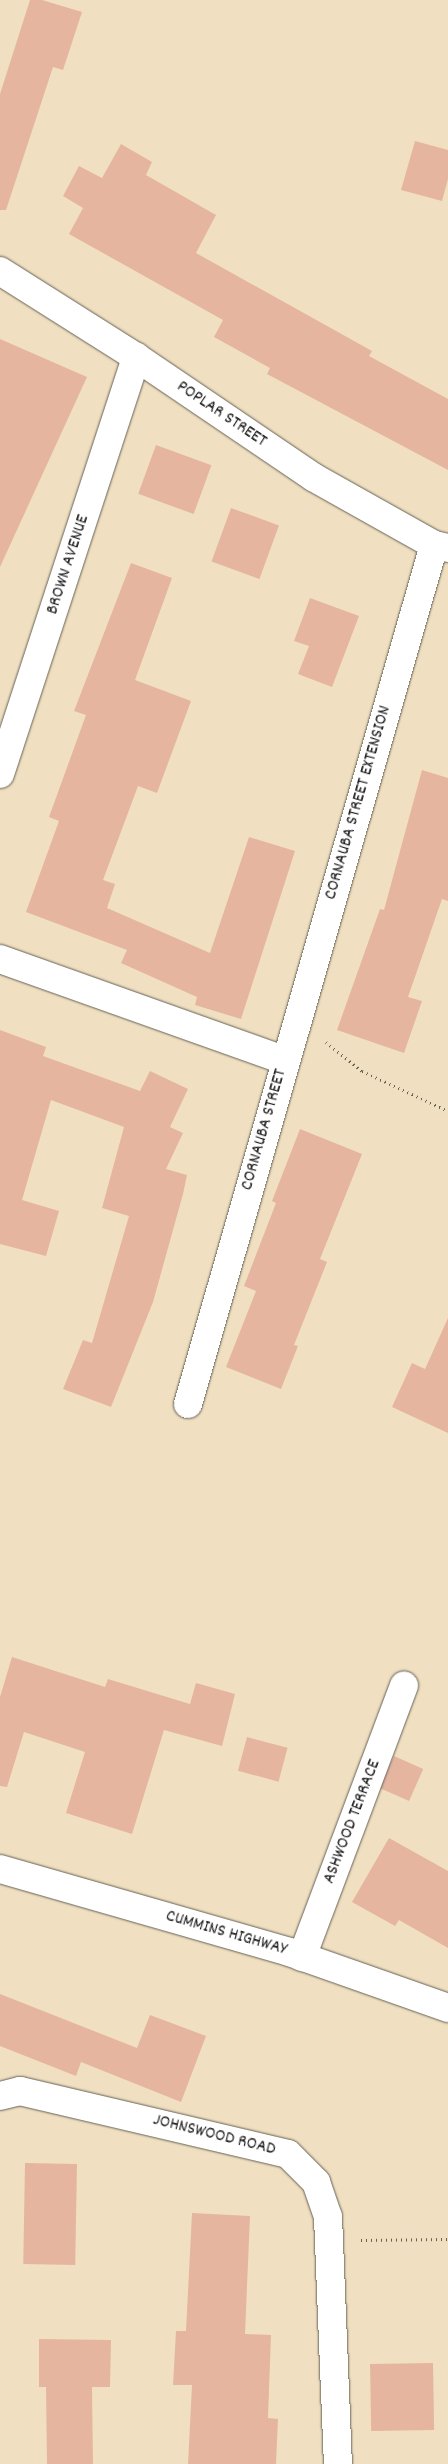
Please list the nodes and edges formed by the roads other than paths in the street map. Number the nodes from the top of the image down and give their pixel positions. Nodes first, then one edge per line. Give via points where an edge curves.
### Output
1 (0, 271) edge
2 (136, 356) junction
3 (441, 547) edge
4 (0, 774) edge
5 (0, 959) edge
6 (284, 1060) junction
7 (188, 1404) dead end
8 (404, 1686) dead end
9 (0, 1870) edge
10 (302, 1957) junction
11 (448, 2008) edge
12 (0, 2096) edge
13 (338, 2464) edge

1 - 2 street, POPLAR STREET
2 - 3 street, POPLAR STREET via 313,477
2 - 4 street, BROWN AVENUE
3 - 6 street, CORNAUBA STREET EXTENSION
5 - 6 street, CORNAUBA STREET
6 - 7 street, CORNAUBA STREET
8 - 10 street, ASHWOOD TERRACE
9 - 10 street, CUMMINS HIGHWAY
10 - 11 street, CUMMINS HIGHWAY
12 - 13 street, JOHNSWOOD ROAD via 20,2091 288,2154 316,2182 328,2217

